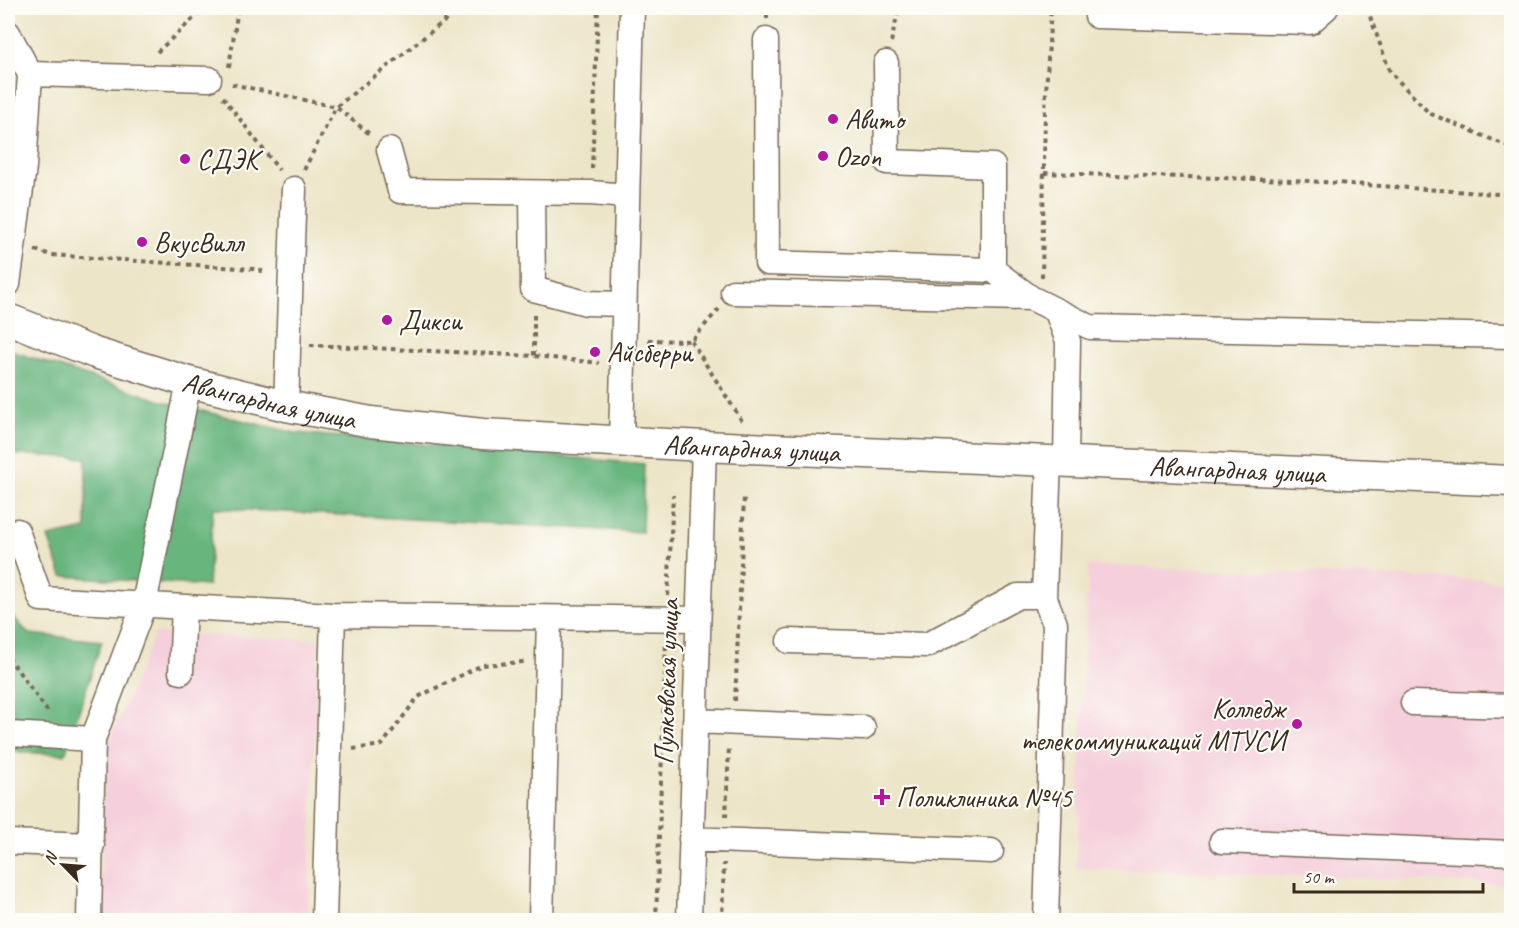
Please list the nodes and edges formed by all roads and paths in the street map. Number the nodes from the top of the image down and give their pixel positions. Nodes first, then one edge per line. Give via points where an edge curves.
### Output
1 (205, 8) edge
2 (238, 8) edge
3 (461, 8) edge
4 (598, 8) edge
5 (632, 8) edge
6 (899, 8) edge
7 (1051, 8) edge
8 (1326, 8) edge
9 (1366, 8) edge
10 (1097, 16) dead end
11 (8, 33) edge
12 (766, 40) dead end
13 (157, 52) dead end
14 (886, 63) joint
15 (30, 74) junction
16 (218, 81) junction
17 (336, 107) junction
18 (1512, 148) edge
19 (389, 150) joint
20 (16, 165) edge
21 (1044, 173) junction
22 (294, 189) junction
23 (532, 194) junction
24 (591, 194) junction
25 (1512, 195) edge
26 (626, 196) junction
27 (14, 244) junction
28 (993, 270) junction
29 (290, 279) junction
30 (8, 284) edge
31 (533, 290) junction
32 (733, 292) joint
33 (1031, 298) junction
34 (624, 304) junction
35 (1057, 312) junction
36 (8, 319) edge
37 (1512, 336) edge
38 (623, 339) junction
39 (691, 340) junction
40 (288, 344) junction
41 (534, 356) junction
42 (623, 366) junction
43 (189, 382) junction
44 (286, 406) junction
45 (621, 441) junction
46 (704, 446) junction
47 (746, 447) junction
48 (1058, 460) junction
49 (1512, 481) edge
50 (673, 495) dead end
51 (17, 531) dead end
52 (1044, 597) junction
53 (144, 604) junction
54 (184, 607) junction
55 (333, 615) junction
56 (549, 618) junction
57 (667, 618) junction
58 (698, 619) junction
59 (789, 641) dead end
60 (8, 657) edge
61 (547, 660) junction
62 (181, 672) dead end
63 (1413, 703) dead end
64 (1512, 706) edge
65 (695, 721) junction
66 (863, 728) dead end
67 (8, 732) edge
68 (81, 739) junction
69 (329, 753) junction
70 (691, 839) junction
71 (1222, 841) dead end
72 (8, 842) edge
73 (92, 845) junction
74 (991, 851) dead end
75 (1512, 853) edge
76 (89, 921) edge
77 (324, 921) edge
78 (541, 921) edge
79 (656, 921) edge
80 (689, 921) edge
81 (1046, 921) edge

1 - 13 path
2 - 16 path
3 - 17 path
4 - 24 path
5 - 26 street
6 - 14 path
7 - 21 path
8 - 10 street via 1310,22
9 - 18 path via 1390,72 1430,113
11 - 15 street
12 - 28 street via 767,263
14 - 28 street via 887,162 993,166
15 - 16 street
15 - 20 street
16 - 17 path
16 - 22 path
17 - 19 path
17 - 22 path
19 - 23 street via 400,190
20 - 27 street
21 - 25 path via 1293,180
21 - 35 path via 1042,286
22 - 29 street
23 - 24 street
23 - 31 street
24 - 26 street
26 - 34 street
27 - 29 path via 51,255 253,269
27 - 30 street
28 - 33 street
29 - 40 street
31 - 34 street via 586,303
31 - 41 path
32 - 33 street
32 - 39 path
33 - 35 street
34 - 38 street
35 - 37 street via 1090,327
35 - 48 street via 1068,341
36 - 43 main road, Авангардная улица via 95,353
38 - 39 path
38 - 42 street
39 - 47 path via 745,425
40 - 41 path
40 - 44 street
41 - 42 path
42 - 45 street
43 - 44 main road, Авангардная улица
43 - 53 street
44 - 45 main road, Авангардная улица via 371,422 483,434
45 - 46 main road, Авангардная улица
46 - 47 main road, Авангардная улица
46 - 58 street, Пулковская улица
47 - 48 main road, Авангардная улица
48 - 49 main road, Авангардная улица
48 - 52 street
50 - 57 path
51 - 53 street via 41,598
52 - 59 street via 1018,596 927,645
52 - 81 street via 1055,624
53 - 54 street
53 - 68 street
54 - 55 street
54 - 62 street
55 - 56 street
55 - 69 street
56 - 57 street
56 - 61 street
57 - 58 street
57 - 79 path
58 - 65 street, Пулковская улица
60 - 68 path
61 - 69 path via 482,665 418,697 382,745
61 - 78 street
63 - 64 street
65 - 66 street
65 - 70 street, Пулковская улица
67 - 68 street
68 - 73 street
69 - 77 street
70 - 74 street
70 - 80 street, Пулковская улица
71 - 75 street
72 - 73 street
73 - 76 street

